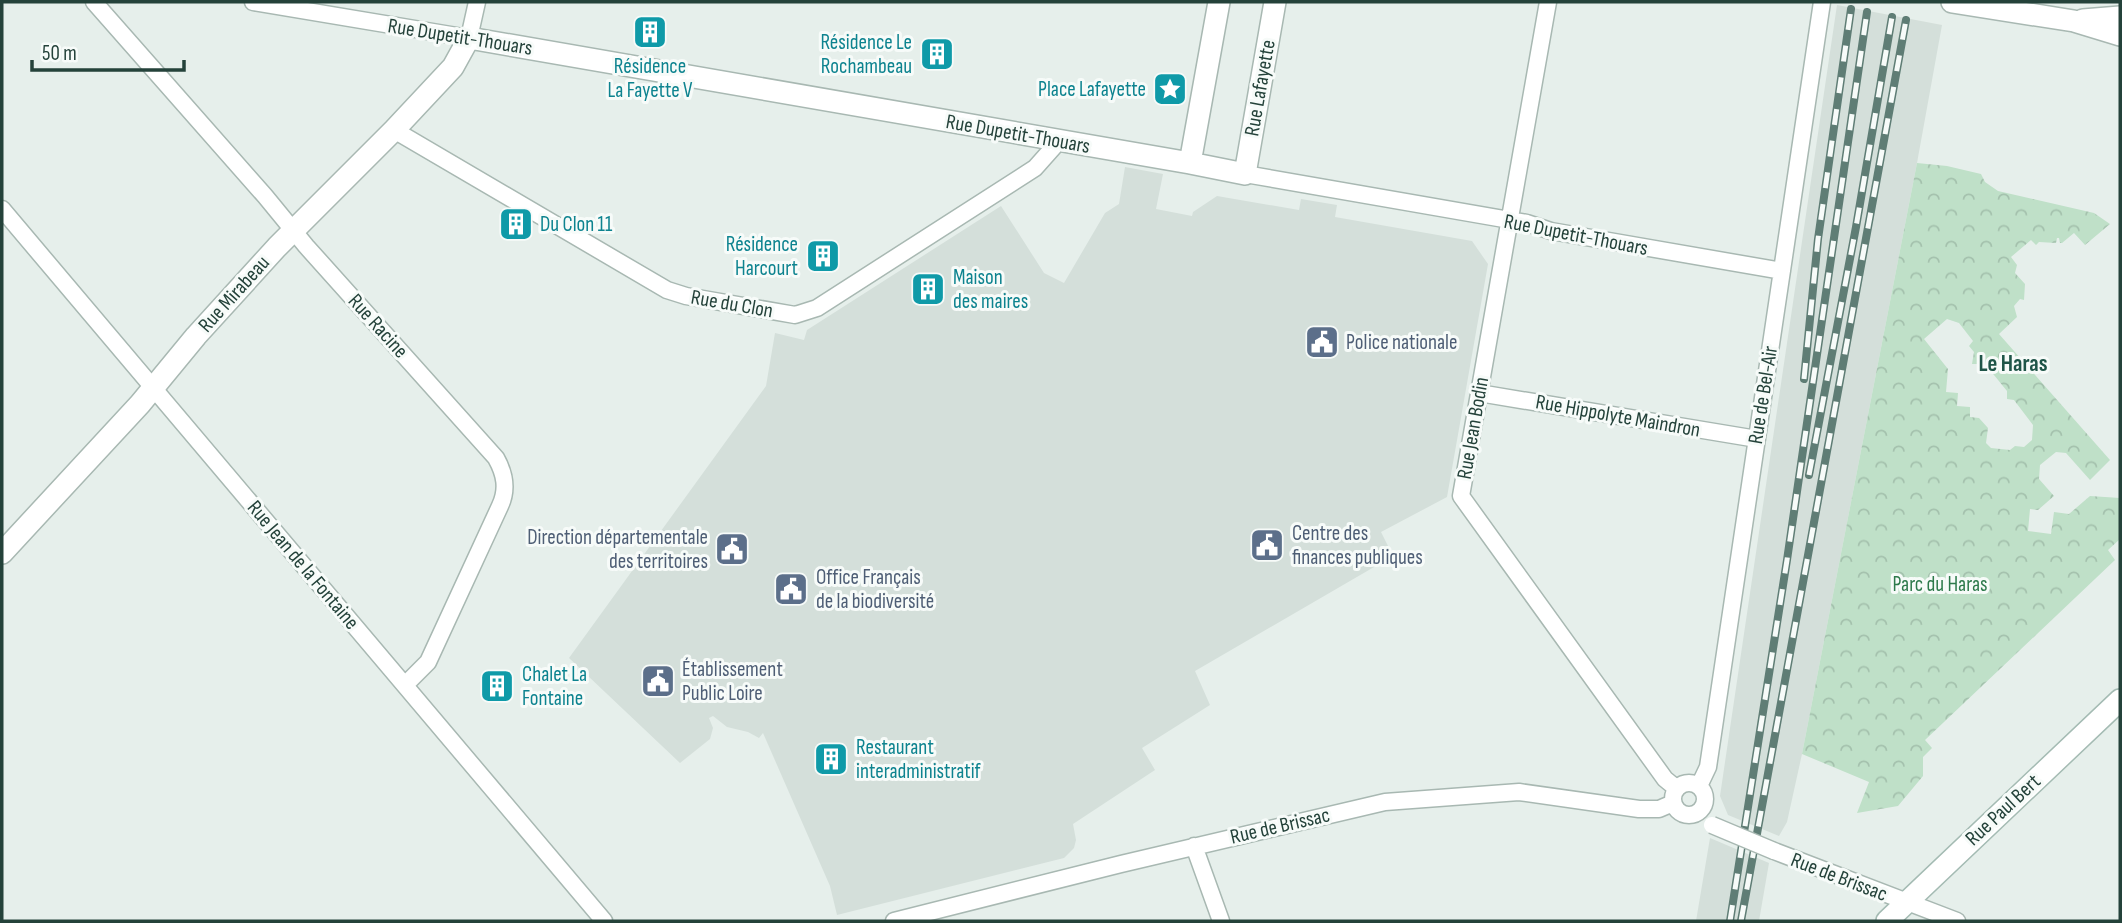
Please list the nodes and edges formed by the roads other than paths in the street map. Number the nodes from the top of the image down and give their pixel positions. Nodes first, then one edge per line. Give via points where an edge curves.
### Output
1 (94, 2) edge
2 (253, 2) edge
3 (477, 2) edge
4 (1219, 2) edge
5 (1275, 2) edge
6 (1548, 2) edge
7 (1822, 2) edge
8 (1952, 2) edge
9 (2120, 17) edge
10 (2074, 21) junction
11 (2120, 35) edge
12 (469, 38) junction
13 (394, 130) junction
14 (1059, 141) junction
15 (1190, 163) junction
16 (1245, 174) junction
17 (2, 209) edge
18 (1510, 222) junction
19 (293, 231) junction
20 (1782, 271) junction
21 (154, 388) junction
22 (1479, 393) junction
23 (1757, 439) junction
24 (2, 553) edge
25 (405, 685) junction
26 (2120, 700) edge
27 (1699, 786) junction
28 (1674, 796) junction
29 (1699, 811) junction
30 (1194, 846) junction
31 (1906, 903) junction
32 (604, 921) edge
33 (894, 921) edge
34 (1221, 921) edge
35 (1887, 921) edge
36 (1957, 921) edge

1 - 19 street, Rue Racine
2 - 12 street, Rue Dupetit-Thouars
3 - 12 street
4 - 15 street
5 - 16 street, Rue Lafayette
6 - 18 street, Rue Jean Bodin
7 - 20 street, Rue de Bel-Air
8 - 10 street
9 - 10 street
10 - 11 street
12 - 13 street, Rue Mirabeau via 453,67
12 - 14 street, Rue Dupetit-Thouars
13 - 14 street, Rue du Clon via 672,292 789,314 810,312 1035,168
13 - 19 street, Rue Mirabeau
14 - 15 street, Rue Dupetit-Thouars
15 - 16 street, Rue Dupetit-Thouars
16 - 18 street, Rue Dupetit-Thouars
17 - 21 street, Rue Jean de la Fontaine
18 - 20 street, Rue Dupetit-Thouars
18 - 22 street, Rue Jean Bodin
19 - 21 street, Rue Mirabeau
19 - 25 street, Rue Racine via 496,458 504,477 503,500 428,662
20 - 23 street, Rue de Bel-Air
21 - 24 street, Rue Mirabeau
21 - 25 street, Rue Jean de la Fontaine
22 - 23 street, Rue Hippolyte Maindron
22 - 28 street, Rue Jean Bodin via 1461,496
23 - 27 street, Rue de Bel-Air via 1708,768
25 - 32 street, Rue Jean de la Fontaine
26 - 31 street, Rue Paul Bert
27 - 28 street via 1685,782
27 - 29 street via 1705,798
28 - 29 street via 1676,809 1685,815
28 - 30 street, Rue de Brissac via 1659,809 1519,792 1385,802
29 - 31 street, Rue de Brissac, bridge via 1713,825
30 - 33 street, Rue de Brissac
30 - 34 street
31 - 35 street, Rue Paul Bert
31 - 36 street, Rue de Brissac

